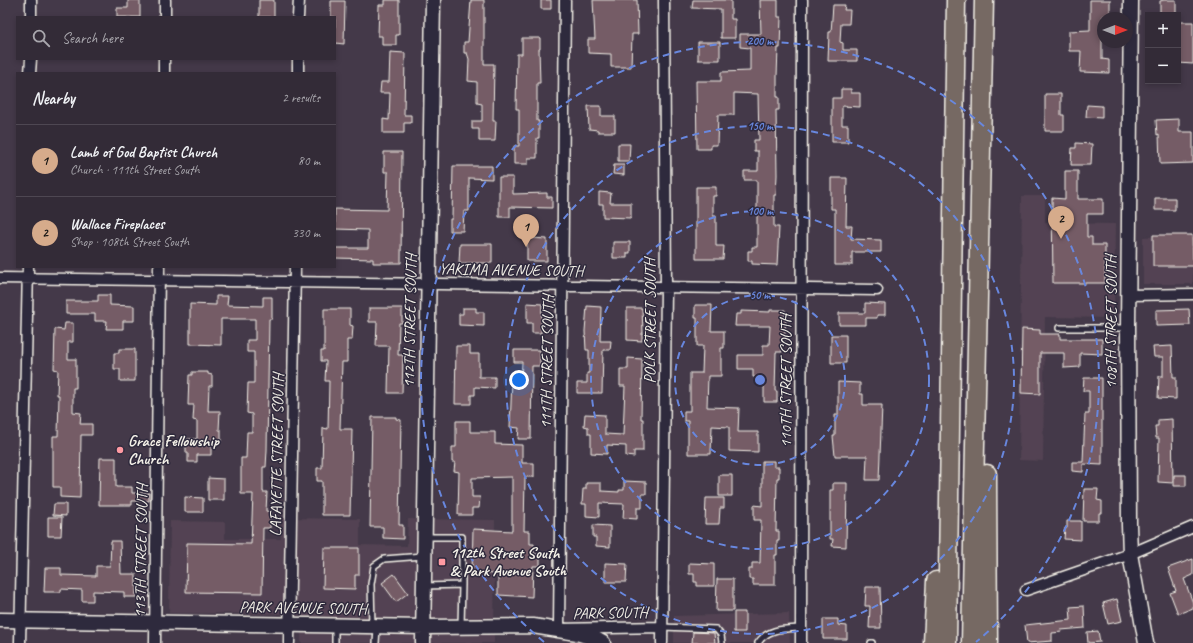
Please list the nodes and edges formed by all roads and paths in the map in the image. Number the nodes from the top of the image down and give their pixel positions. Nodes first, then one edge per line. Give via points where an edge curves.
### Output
1 (31, 0) edge
2 (166, 0) edge
3 (299, 0) edge
4 (433, 0) edge
5 (565, 0) edge
6 (664, 0) edge
7 (802, 0) edge
8 (956, 0) edge
9 (984, 0) edge
10 (1130, 0) edge
11 (31, 16) edge
12 (165, 16) edge
13 (298, 16) edge
14 (30, 60) edge
15 (164, 60) edge
16 (298, 60) edge
17 (30, 72) edge
18 (164, 72) edge
19 (298, 72) edge
20 (980, 262) junction
21 (951, 263) junction
22 (28, 268) edge
23 (159, 268) edge
24 (295, 268) edge
25 (0, 278) edge
26 (28, 279) junction
27 (159, 280) junction
28 (295, 282) junction
29 (428, 284) junction
30 (564, 286) junction
31 (666, 288) junction
32 (801, 288) junction
33 (877, 290) dead end
34 (1193, 294) edge
35 (1128, 295) junction
36 (1059, 328) dead end
37 (1128, 328) junction
38 (1193, 527) edge
39 (425, 537) junction
40 (1130, 554) junction
41 (424, 556) junction
42 (462, 585) junction
43 (424, 586) junction
44 (1026, 590) dead end
45 (0, 620) edge
46 (20, 620) junction
47 (155, 623) junction
48 (290, 624) junction
49 (334, 625) junction
50 (374, 626) junction
51 (461, 626) junction
52 (424, 627) junction
53 (662, 627) junction
54 (801, 628) junction
55 (559, 629) junction
56 (20, 643) edge
57 (155, 643) edge
58 (289, 643) edge
59 (335, 643) edge
60 (376, 643) edge
61 (423, 643) edge
62 (603, 643) edge
63 (662, 643) edge
64 (722, 643) edge
65 (758, 643) edge
66 (801, 643) edge
67 (933, 643) edge
68 (947, 643) edge
69 (971, 643) edge
70 (988, 643) edge
71 (1146, 643) edge

1 - 11 street
2 - 12 street
3 - 13 street
4 - 29 street, 112TH STREET SOUTH
5 - 30 street, 111TH STREET SOUTH
6 - 31 street, POLK STREET SOUTH
7 - 32 street, 110TH STREET SOUTH
8 - 21 highway
9 - 20 highway
10 - 35 street, 108TH STREET SOUTH
14 - 17 street
15 - 18 street
16 - 19 street
20 - 69 highway
20 - 70 highway via 986,410
21 - 67 highway
21 - 68 highway
22 - 26 street
23 - 27 street, 113TH STREET SOUTH
24 - 28 street, LAFAYETTE STREET SOUTH
25 - 26 street, YAKIMA AVENUE SOUTH
26 - 27 street, YAKIMA AVENUE SOUTH
26 - 46 street
27 - 28 street, YAKIMA AVENUE SOUTH
27 - 47 street, 113TH STREET SOUTH
28 - 29 street, YAKIMA AVENUE SOUTH
28 - 48 street, LAFAYETTE STREET SOUTH
29 - 30 street, YAKIMA AVENUE SOUTH
29 - 39 street, 112TH STREET SOUTH
30 - 31 street, YAKIMA AVENUE SOUTH
30 - 55 street, 111TH STREET SOUTH
31 - 32 street, YAKIMA AVENUE SOUTH
31 - 53 street, POLK STREET SOUTH
32 - 33 street, YAKIMA AVENUE SOUTH
32 - 54 street, 110TH STREET SOUTH
34 - 35 street
35 - 37 street, 108TH STREET SOUTH
36 - 37 lane
37 - 40 street, 108TH STREET SOUTH
38 - 40 street
39 - 41 street, 112TH STREET SOUTH
39 - 42 lane via 462,537
40 - 44 street
40 - 71 street, 108TH STREET SOUTH
41 - 43 street, 112TH STREET SOUTH
41 - 50 lane via 384,559 374,566 371,584
42 - 43 lane
42 - 51 lane
43 - 52 street, 112TH STREET SOUTH
45 - 46 street, PARK AVENUE SOUTH
46 - 47 street, PARK AVENUE SOUTH
46 - 56 street
47 - 48 street, PARK AVENUE SOUTH
47 - 57 street, 113TH STREET SOUTH
48 - 49 street, PARK AVENUE SOUTH
48 - 58 street, LAFAYETTE STREET SOUTH
49 - 50 street, PARK AVENUE SOUTH
49 - 59 lane
50 - 52 street, PARK AVENUE SOUTH
50 - 60 lane
51 - 52 street, PARK AVENUE SOUTH
51 - 55 street, PARK AVENUE SOUTH via 533,626
52 - 61 street, 112TH STREET SOUTH
53 - 55 street, PARK SOUTH
53 - 63 street, POLK STREET SOUTH
53 - 64 lane via 716,629 721,635
54 - 65 lane via 767,632
54 - 66 street, 110TH STREET SOUTH
55 - 62 street, PARK AVENUE SOUTH

